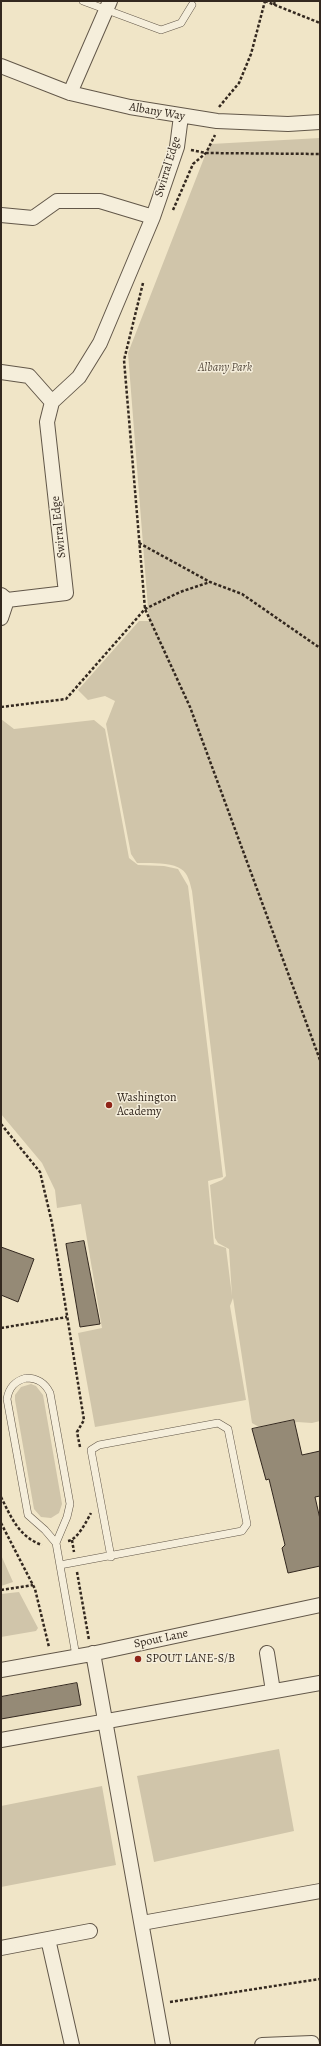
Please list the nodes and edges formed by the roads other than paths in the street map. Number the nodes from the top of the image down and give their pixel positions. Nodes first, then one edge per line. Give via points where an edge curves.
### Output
1 (83, 1) edge
2 (192, 4) dead end
3 (108, 5) edge
4 (1, 66) edge
5 (70, 93) junction
6 (181, 116) junction
7 (320, 122) edge
8 (1, 214) edge
9 (152, 217) junction
10 (1, 372) edge
11 (52, 402) junction
12 (4, 597) edge
13 (1, 618) edge
14 (56, 1543) junction
15 (111, 1557) junction
16 (60, 1565) junction
17 (320, 1605) edge
18 (267, 1653) dead end
19 (92, 1654) junction
20 (76, 1656) junction
21 (1, 1670) edge
22 (320, 1683) edge
23 (273, 1691) junction
24 (105, 1722) junction
25 (1, 1740) edge
26 (320, 1891) edge
27 (142, 1923) junction
28 (90, 1931) dead end
29 (48, 1939) junction
30 (1, 1948) edge
31 (312, 2043) dead end
32 (72, 2045) edge
33 (163, 2045) edge
34 (262, 2045) edge

1 - 3 lane
2 - 3 lane via 181,23 161,30
3 - 5 street
4 - 5 street, Albany Way
5 - 6 street, Albany Way
6 - 7 street, Albany Way via 217,121 288,124
6 - 9 street, Swirral Edge via 177,147
8 - 9 street via 33,218 57,201 100,201
9 - 11 street, Swirral Edge via 100,343 79,377
10 - 11 street via 29,376
11 - 12 street, Swirral Edge via 47,422 66,593
12 - 13 street, Swirral Edge
14 - 14 lane via 70,1504 50,1393 44,1383 33,1378 20,1379 11,1387 7,1399 28,1515
14 - 16 lane
15 - 15 lane via 91,1450 99,1445 218,1423 228,1428 247,1524 242,1531
15 - 16 lane
16 - 20 lane
17 - 19 street, Spout Lane
18 - 23 street
19 - 20 street, Spout Lane
19 - 24 street
20 - 21 street, Spout Lane
22 - 23 street
23 - 24 street
24 - 25 street
24 - 27 street
26 - 27 street
27 - 33 street
28 - 29 street
29 - 30 street
29 - 32 street
31 - 34 street

